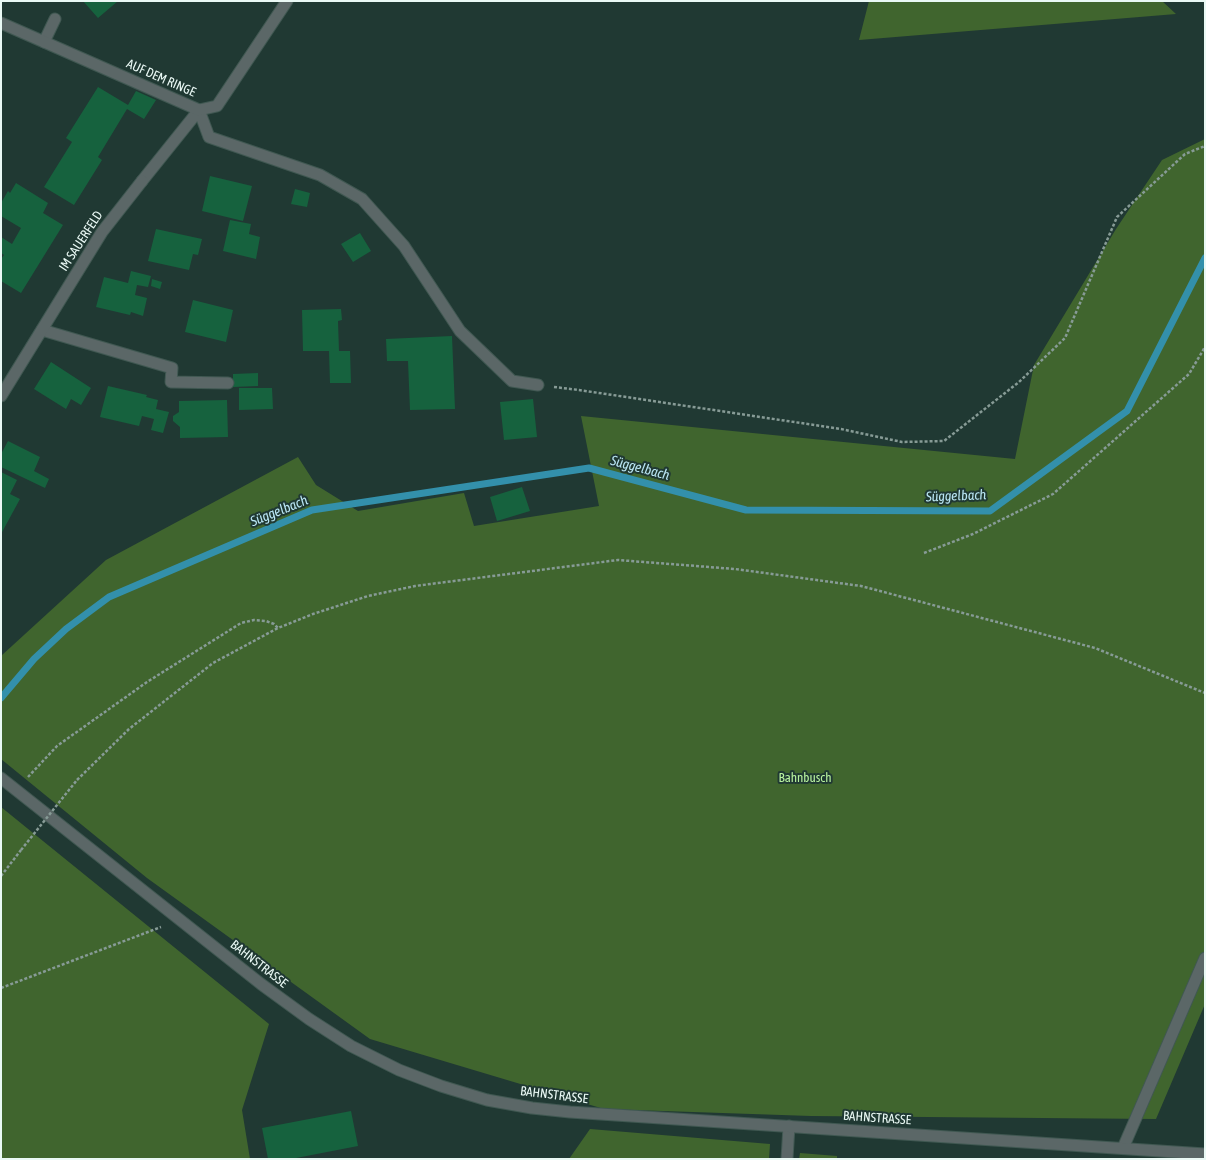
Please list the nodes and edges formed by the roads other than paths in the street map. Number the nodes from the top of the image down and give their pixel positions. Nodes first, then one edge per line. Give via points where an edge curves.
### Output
1 (286, 1) edge
2 (55, 19) dead end
3 (1, 23) edge
4 (44, 42) junction
5 (199, 110) junction
6 (42, 330) junction
7 (228, 383) dead end
8 (538, 385) road end
9 (1, 396) edge
10 (1, 778) edge
11 (1205, 958) edge
12 (788, 1126) junction
13 (1123, 1148) junction
14 (1205, 1154) edge
15 (786, 1159) edge

1 - 5 street, AUF DEM RINGE via 217,106
2 - 4 street
3 - 4 street, AUF DEM RINGE
4 - 5 street, AUF DEM RINGE
5 - 6 street, IM SAUERFELD via 102,232
5 - 8 street via 209,137 320,175 362,199 404,246 460,331 512,380
6 - 7 street via 172,368 170,382
6 - 9 street, IM SAUERFELD
10 - 12 street, BAHNSTRASSE via 261,984 351,1046 399,1070 487,1100 532,1108
11 - 13 street
12 - 13 street, BAHNSTRASSE
12 - 15 street
13 - 14 street, BAHNSTRASSE

